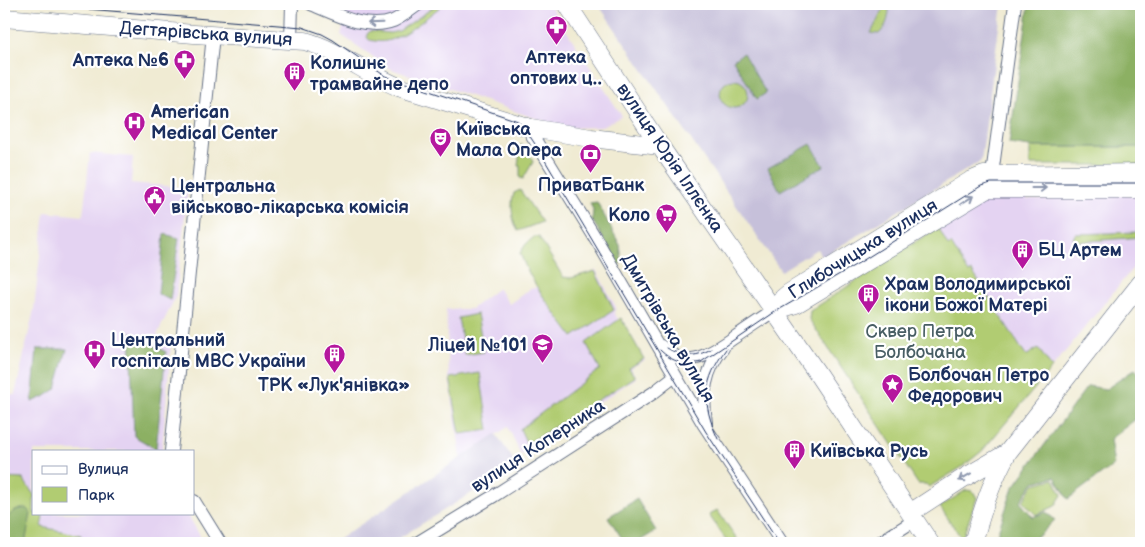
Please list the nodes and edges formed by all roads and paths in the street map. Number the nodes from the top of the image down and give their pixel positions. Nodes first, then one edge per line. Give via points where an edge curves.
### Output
1 (292, 4) edge
2 (311, 4) edge
3 (419, 4) edge
4 (567, 4) edge
5 (1015, 4) edge
6 (4, 18) edge
7 (214, 35) junction
8 (292, 40) junction
9 (527, 127) junction
10 (660, 146) junction
11 (1141, 174) edge
12 (990, 181) junction
13 (1141, 189) edge
14 (1141, 282) edge
15 (774, 311) junction
16 (737, 336) junction
17 (654, 338) junction
18 (675, 376) junction
19 (708, 430) junction
20 (171, 450) edge
21 (1008, 452) junction
22 (195, 504) edge
23 (912, 516) junction
24 (220, 543) edge
25 (416, 543) edge
26 (782, 543) edge
27 (880, 543) edge
28 (930, 543) edge
29 (973, 543) edge

1 - 8 street
3 -> 2 street via 391,22 378,24 353,20
4 - 10 main road, вулиця Юрія Іллєнка
5 - 12 street
6 - 7 main road, Дегтярівська вулиця
7 - 8 main road, Дегтярівська вулиця
7 - 20 street
8 - 9 main road, Дегтярівська вулиця via 318,45 401,88
9 - 10 main road, Дегтярівська вулиця
9 - 17 street, Дмитрівська вулиця
10 - 15 main road, вулиця Юрія Іллєнка
11 - 12 main road, Глибочицька вулиця
12 -> 13 main road, Глибочицька вулиця
12 - 15 main road, Глибочицька вулиця via 984,174 970,181 789,293
14 - 21 main road
15 - 16 street
15 - 23 main road, вулиця Юрія Іллєнка
16 - 17 street via 700,358 688,360 666,351
16 - 19 street via 718,354 710,367 704,400
17 - 18 street, Дмитрівська вулиця
18 - 19 street, Дмитрівська вулиця
18 - 25 street, вулиця Коперника via 492,497
19 - 26 street, Дмитрівська вулиця
21 -> 23 main road via 962,479
21 - 29 main road via 987,496
22 - 24 street
23 - 27 street
23 - 28 main road, вулиця Юрія Іллєнка

